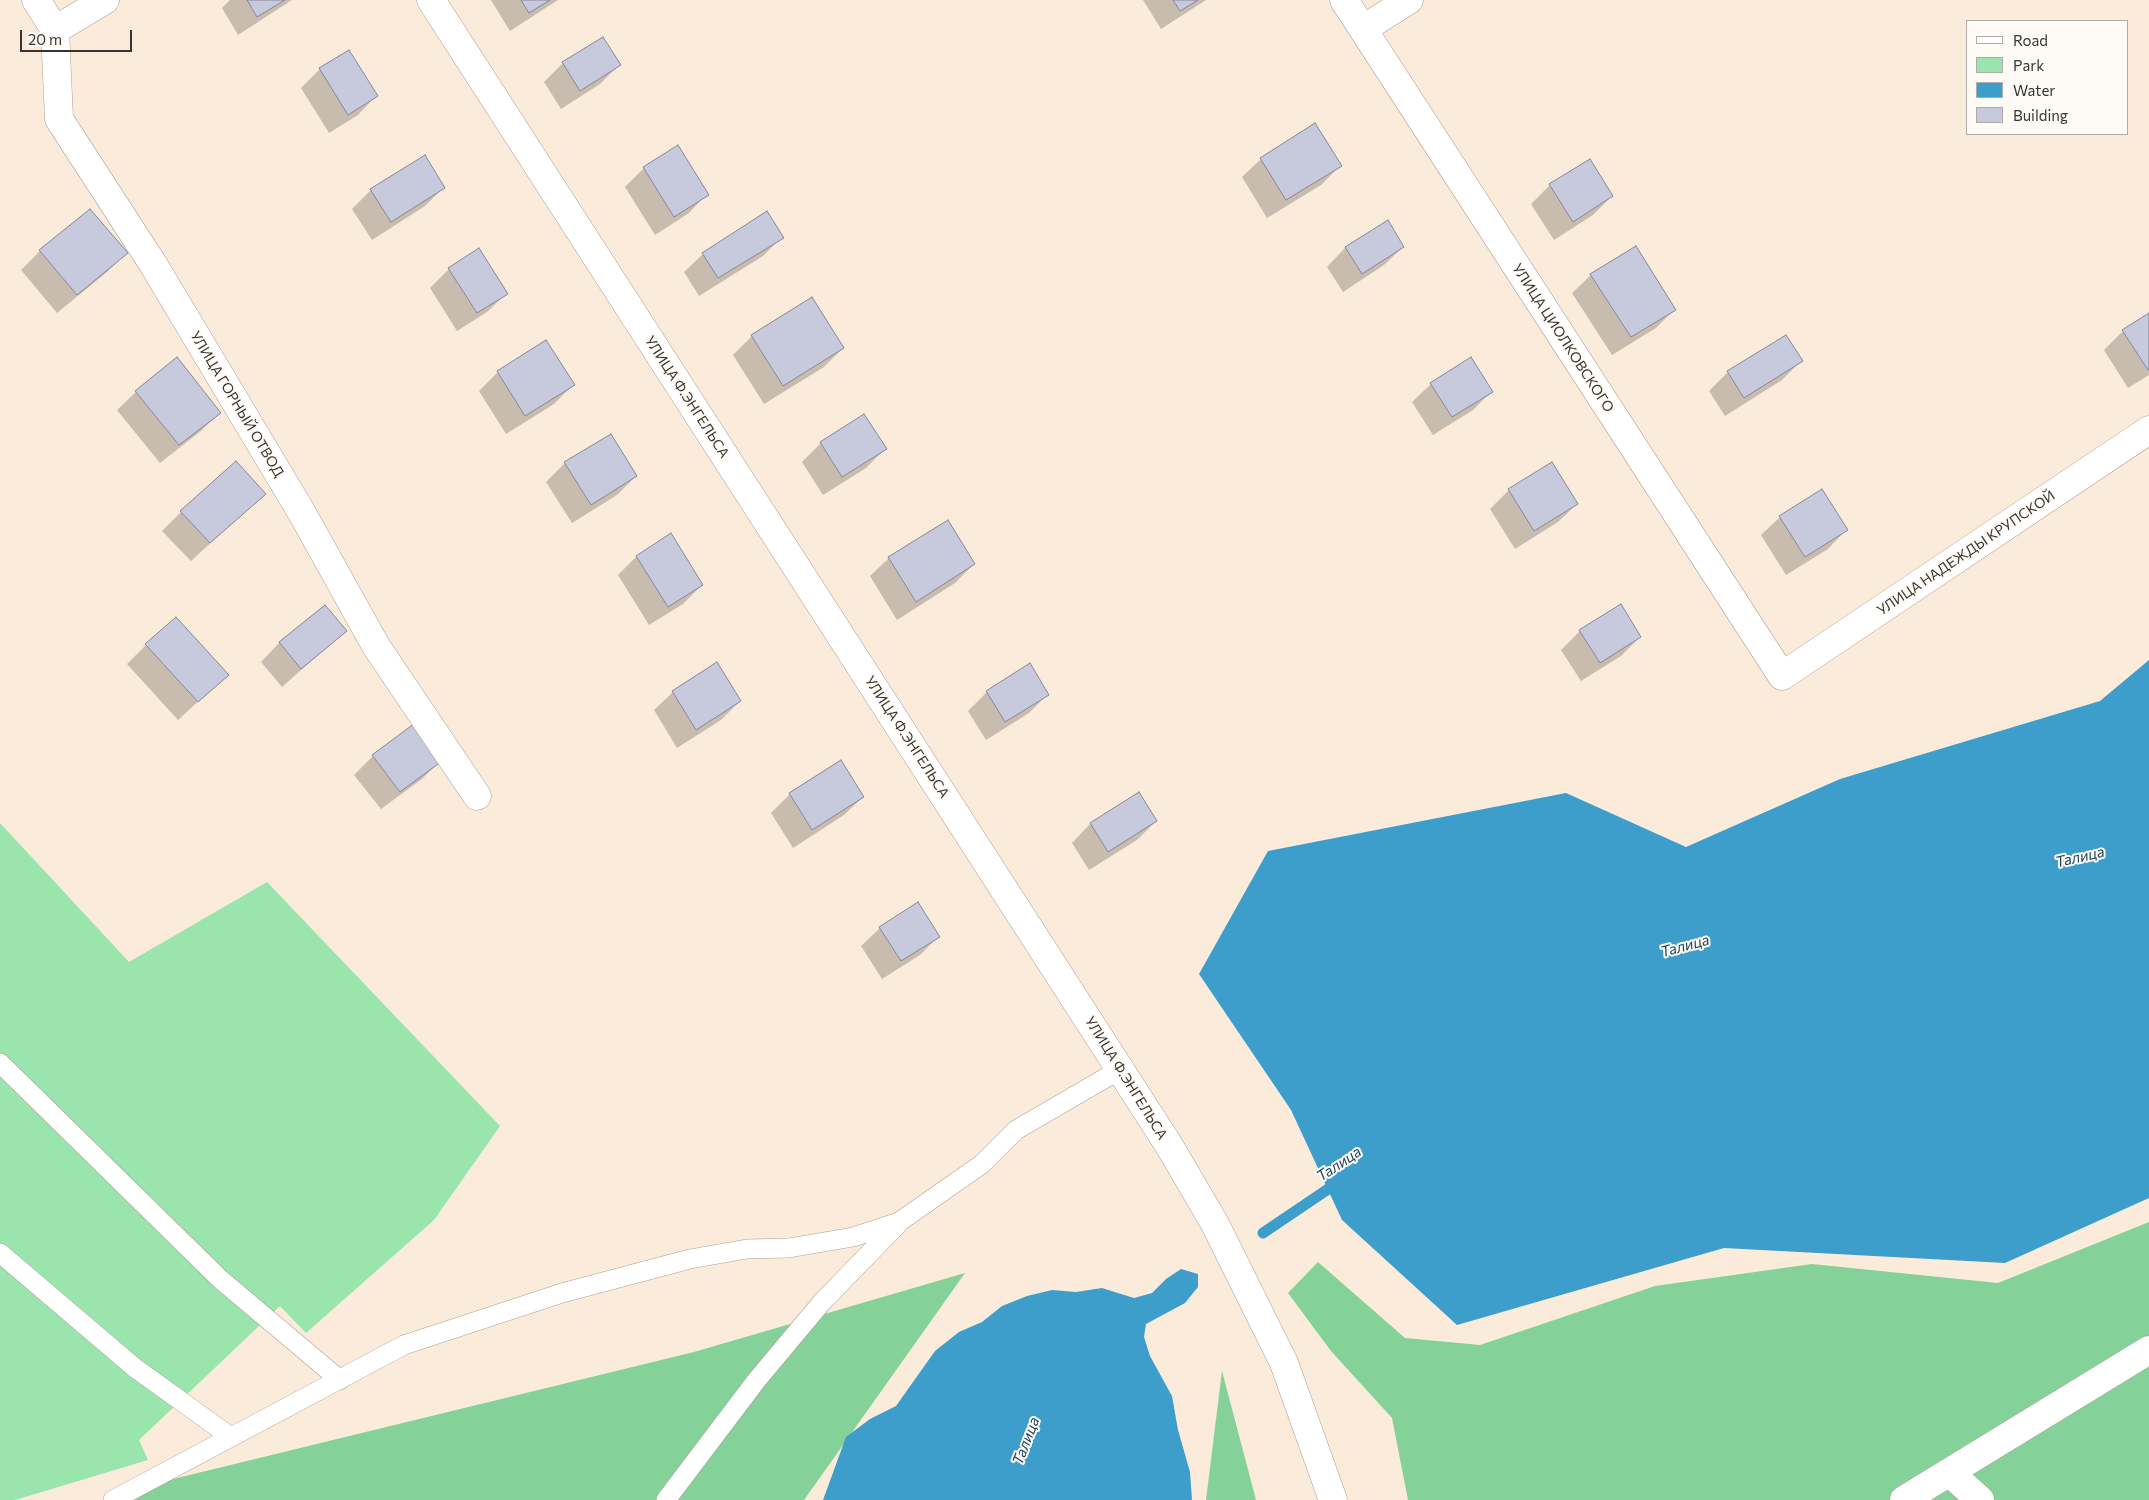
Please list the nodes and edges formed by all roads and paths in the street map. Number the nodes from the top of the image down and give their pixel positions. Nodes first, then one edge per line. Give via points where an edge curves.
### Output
1 (36, 0) edge
2 (105, 0) edge
3 (431, 0) edge
4 (1344, 0) edge
5 (1409, 0) edge
6 (1362, 29) junction
7 (55, 30) junction
8 (2149, 430) edge
9 (1782, 676) joint
10 (477, 796) dead end
11 (0, 1063) edge
12 (1121, 1069) junction
13 (899, 1222) junction
14 (0, 1253) edge
15 (2149, 1350) edge
16 (340, 1380) junction
17 (231, 1438) junction
18 (1950, 1473) junction
19 (113, 1500) edge
20 (666, 1500) edge
21 (1333, 1500) edge
22 (1904, 1500) edge
23 (1980, 1500) edge

1 - 7 street, УЛИЦА ГОРНЫЙ ОТВОД
2 - 7 street
3 - 12 street, УЛИЦА Ф.ЭНГЕЛЬСА
4 - 6 street, УЛИЦА ЦИОЛКОВСКОГО
5 - 6 street
6 - 9 street, УЛИЦА ЦИОЛКОВСКОГО
7 - 10 street, УЛИЦА ГОРНЫЙ ОТВОД via 59,119 152,264 282,480 376,646
8 - 9 street, УЛИЦА НАДЕЖДЫ КРУПСКОЙ
11 - 16 lane via 220,1279
12 - 13 lane via 1016,1130 982,1164
12 - 21 street, УЛИЦА Ф.ЭНГЕЛЬСА via 1215,1224 1280,1354
13 - 16 lane via 853,1237 789,1248 747,1249 690,1260 562,1293 404,1345
13 - 20 lane via 816,1309
14 - 17 lane via 135,1368
15 - 18 street
16 - 17 lane
17 - 19 lane
18 - 22 street
18 - 23 street

